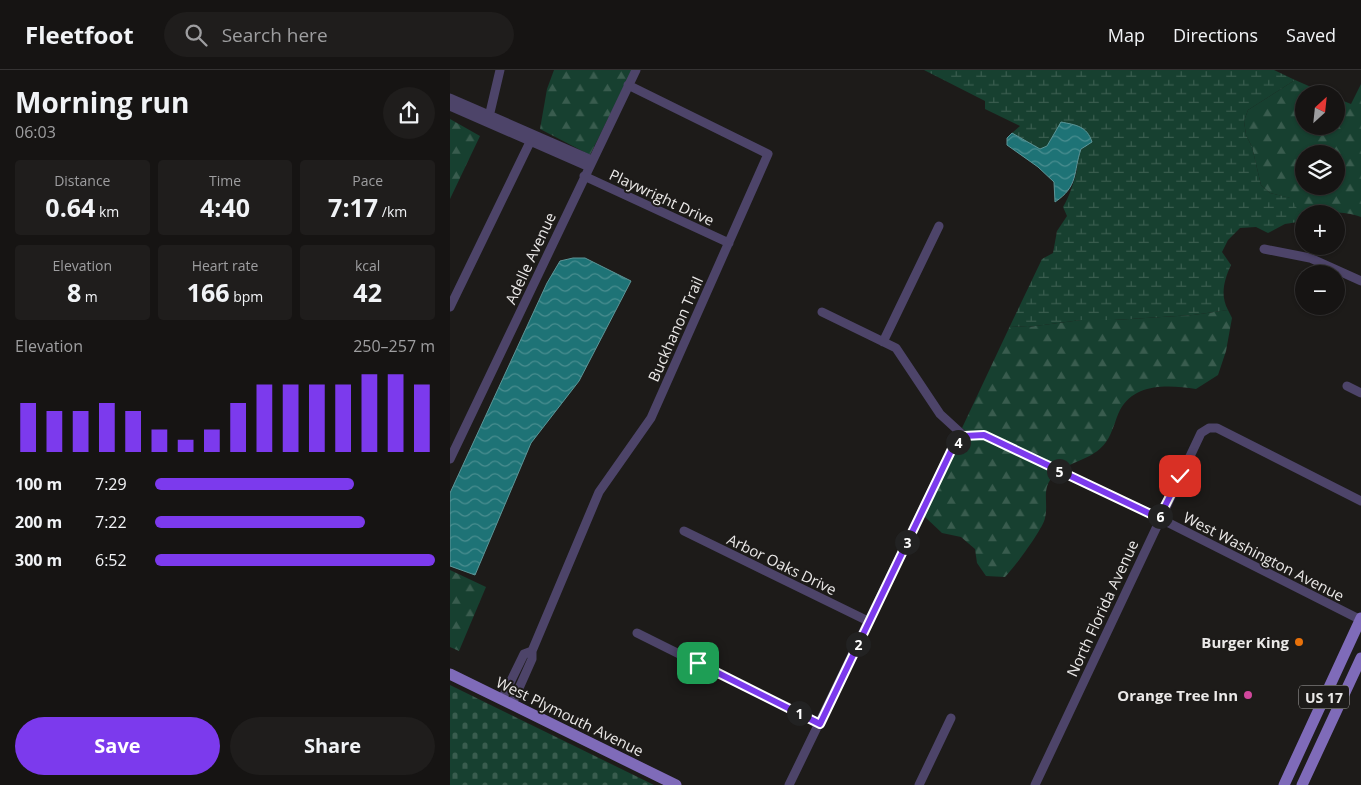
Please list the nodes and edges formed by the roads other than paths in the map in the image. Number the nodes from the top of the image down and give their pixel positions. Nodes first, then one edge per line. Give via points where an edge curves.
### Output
1 (500, 70) edge
2 (636, 70) edge
3 (628, 86) junction
4 (450, 98) edge
5 (450, 106) edge
6 (489, 119) junction
7 (531, 140) junction
8 (590, 164) junction
9 (584, 176) junction
10 (939, 226) dead end
11 (729, 243) junction
12 (1264, 250) dead end
13 (1361, 281) edge
14 (450, 307) edge
15 (822, 312) dead end
16 (883, 342) junction
17 (1347, 386) dead end
18 (1361, 393) edge
19 (964, 436) junction
20 (450, 458) edge
21 (1361, 501) edge
22 (1159, 518) junction
23 (684, 531) dead end
24 (1361, 619) edge
25 (868, 621) junction
26 (637, 633) dead end
27 (1361, 658) edge
28 (450, 674) edge
29 (507, 702) junction
30 (951, 718) dead end
31 (820, 724) junction
32 (676, 785) edge
33 (789, 785) edge
34 (919, 785) edge
35 (1035, 785) edge
36 (1284, 785) edge
37 (1302, 785) edge

1 - 6 street
2 - 3 street, Adelle Avenue
3 - 8 street, Adelle Avenue
3 - 11 street, Buckhanon Trail via 768,154
4 - 6 street, Playwright Drive
5 - 6 street, Playwright Drive
6 - 7 street, Playwright Drive
6 - 8 street, Playwright Drive
7 - 8 street, Playwright Drive
7 - 14 street
8 - 9 street, Adelle Avenue
9 - 11 street, Playwright Drive
9 - 20 street, Adelle Avenue
10 - 16 street
11 - 29 street, Buckhanon Trail via 651,418 600,492 532,651 532,659
12 - 13 street via 1310,258
15 - 16 street
16 - 19 street via 896,348 940,414
17 - 18 street
19 - 22 street, West Washington Avenue via 984,435
19 - 25 street via 953,447
21 - 22 street, North Florida Avenue via 1217,428 1208,428 1201,433
22 - 24 street, West Washington Avenue
22 - 35 street, North Florida Avenue
23 - 25 street, Arbor Oaks Drive
24 - 36 main road, US 17
25 - 31 street
26 - 31 street
27 - 37 main road, US 17
28 - 29 main road, West Plymouth Avenue
29 - 32 main road, West Plymouth Avenue
30 - 34 street
31 - 33 street

